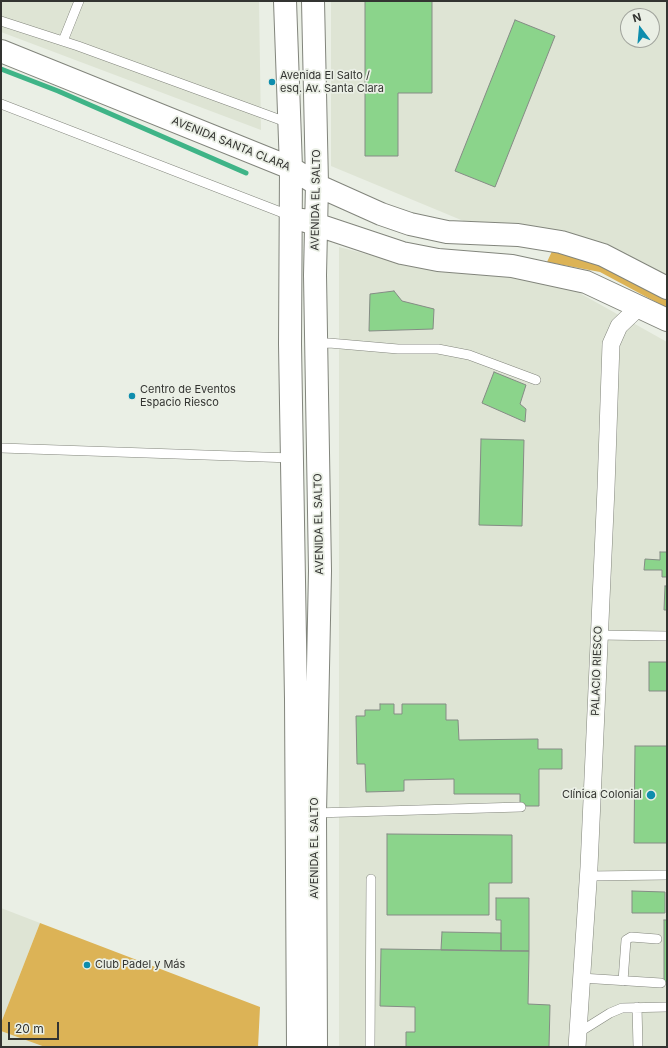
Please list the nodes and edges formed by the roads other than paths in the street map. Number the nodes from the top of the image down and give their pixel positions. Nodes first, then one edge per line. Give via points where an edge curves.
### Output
1 (79, 1) edge
2 (285, 1) edge
3 (314, 1) edge
4 (1, 21) edge
5 (63, 41) junction
6 (1, 51) edge
7 (1, 104) edge
8 (289, 123) junction
9 (291, 168) junction
10 (316, 184) junction
11 (291, 216) junction
12 (315, 224) junction
13 (667, 288) edge
14 (640, 306) junction
15 (667, 320) edge
16 (316, 344) junction
17 (536, 380) dead end
18 (1, 448) edge
19 (292, 458) junction
20 (598, 635) junction
21 (667, 636) edge
22 (521, 807) dead end
23 (315, 813) junction
24 (667, 875) edge
25 (588, 876) junction
26 (371, 879) dead end
27 (657, 939) dead end
28 (581, 978) junction
29 (623, 981) junction
30 (661, 983) dead end
31 (636, 1007) junction
32 (667, 1007) edge
33 (577, 1040) edge
34 (298, 1047) edge
35 (316, 1047) edge
36 (370, 1047) edge
37 (638, 1047) edge

1 - 5 lane
2 - 8 main road, AVENIDA EL SALTO
3 - 10 main road, AVENIDA EL SALTO
4 - 5 lane
5 - 8 lane
6 - 9 main road, AVENIDA SANTA CLARA
7 - 11 lane
8 - 9 main road, AVENIDA EL SALTO
9 - 10 main road, AVENIDA SANTA CLARA
9 - 11 main road, AVENIDA EL SALTO
10 - 12 main road, AVENIDA EL SALTO
10 - 13 main road, AVENIDA SANTA CLARA via 381,214 429,228 447,232 518,235 586,248 625,265
11 - 12 main road
11 - 19 main road, AVENIDA EL SALTO
12 - 14 main road via 385,248 421,257 499,264 563,276 598,286
12 - 16 main road, AVENIDA EL SALTO
14 - 15 main road
14 - 20 street, PALACIO RIESCO via 619,326 611,344
16 - 17 lane via 438,350 469,355
16 - 23 main road, AVENIDA EL SALTO via 320,570
18 - 19 lane
19 - 34 main road, AVENIDA EL SALTO
20 - 21 lane
20 - 25 street, PALACIO RIESCO
22 - 23 lane
23 - 35 main road, AVENIDA EL SALTO
24 - 25 lane
25 - 28 street, PALACIO RIESCO
26 - 36 lane
27 - 29 lane via 631,937 626,940
28 - 29 lane
28 - 33 street, PALACIO RIESCO
29 - 30 lane
31 - 32 lane
31 - 33 lane via 622,1008 610,1013
31 - 37 lane

